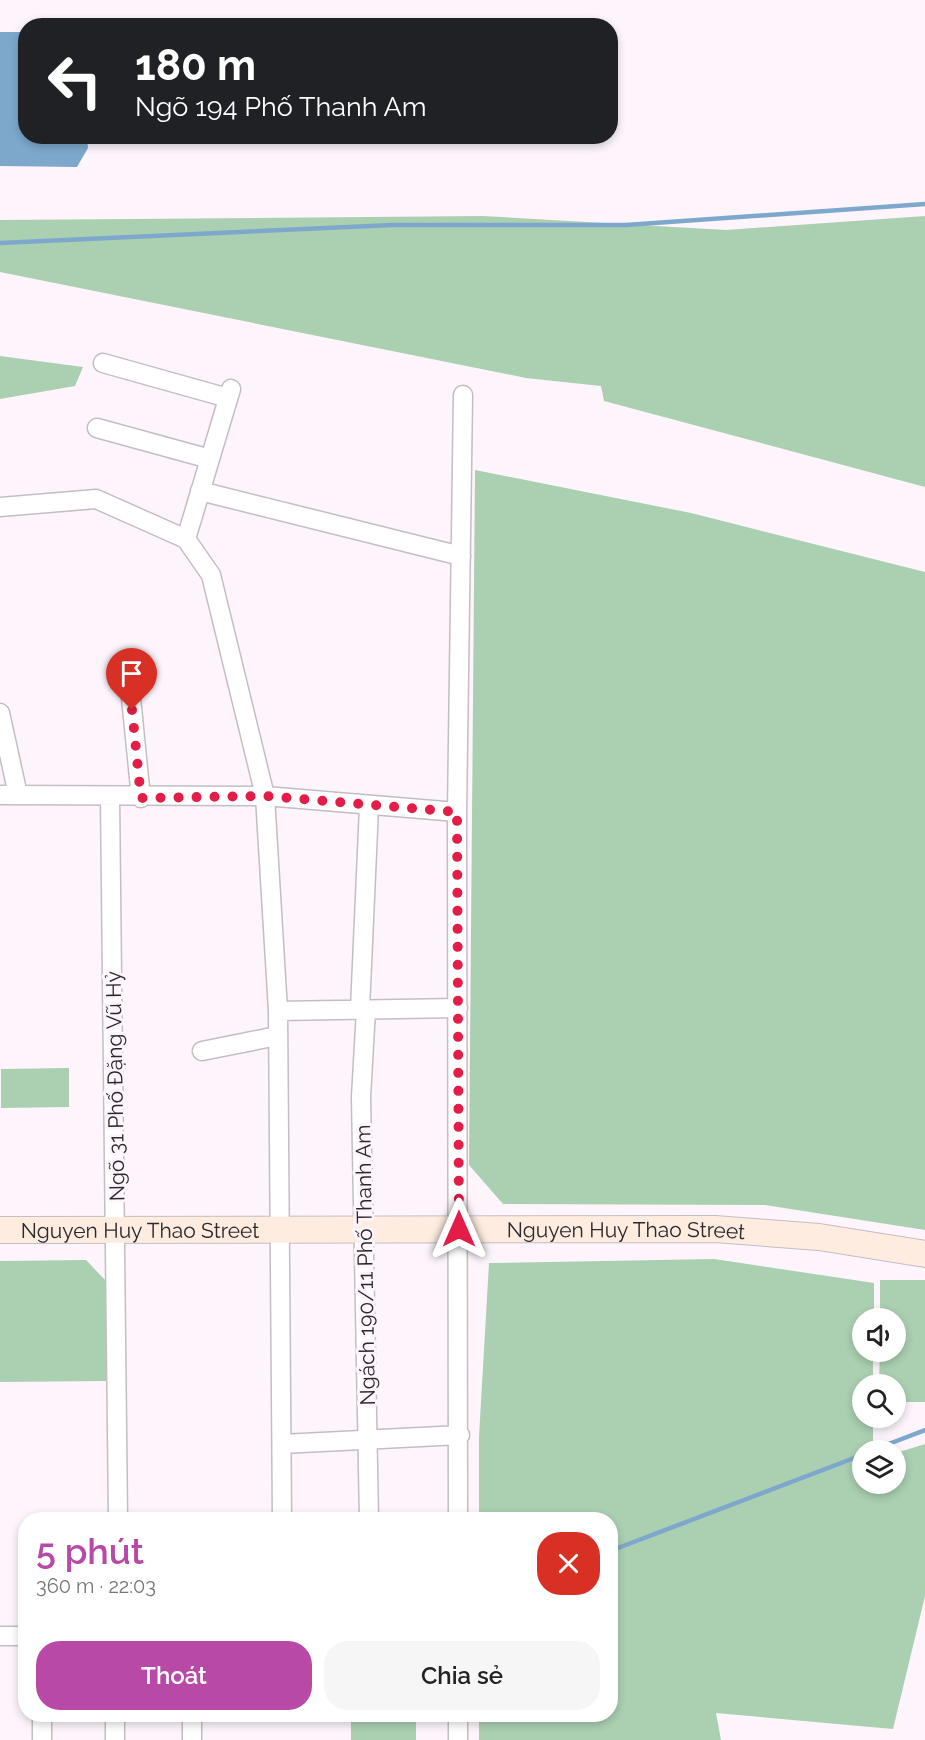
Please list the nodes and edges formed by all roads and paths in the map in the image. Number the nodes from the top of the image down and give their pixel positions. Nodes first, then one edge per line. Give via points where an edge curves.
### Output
1 (103, 363) dead end
2 (463, 395) dead end
3 (97, 428) dead end
4 (210, 459) junction
5 (200, 490) junction
6 (0, 507) edge
7 (186, 539) junction
8 (461, 556) junction
9 (130, 688) dead end
10 (0, 713) edge
11 (9, 795) edge
12 (265, 796) junction
13 (110, 797) junction
14 (141, 798) junction
15 (369, 807) junction
16 (457, 812) junction
17 (458, 1008) junction
18 (363, 1010) junction
19 (278, 1011) junction
20 (277, 1036) junction
21 (202, 1051) dead end
22 (279, 1229) junction
23 (363, 1229) junction
24 (459, 1229) junction
25 (0, 1230) edge
26 (117, 1230) junction
27 (925, 1254) edge
28 (460, 1435) junction
29 (369, 1440) junction
30 (282, 1444) junction
31 (118, 1512) edge
32 (282, 1512) edge
33 (369, 1512) edge
34 (458, 1512) edge
35 (0, 1636) edge
36 (18, 1636) edge
37 (42, 1722) edge
38 (115, 1722) edge
39 (192, 1722) edge
40 (458, 1722) edge
41 (42, 1740) edge
42 (115, 1740) edge
43 (192, 1740) edge
44 (458, 1740) edge

1 - 4 street via 230,394
2 - 8 street
3 - 4 street
4 - 5 street
5 - 7 street
5 - 8 street
6 - 7 street via 96,500
7 - 12 street via 211,576
8 - 16 street
9 - 14 street
10 - 11 street
11 - 13 street
12 - 14 street
12 - 15 street
12 - 19 street
13 - 14 street
13 - 26 street, Ngõ 31 Phố Đặng Vũ Hỷ
15 - 16 street
15 - 18 street, Ngách 190/11 Phố Thanh Am
16 - 17 street
17 - 18 street
17 - 24 street
18 - 19 street
18 - 23 street, Ngách 190/11 Phố Thanh Am
19 - 20 street
20 - 21 street
20 - 22 street
22 - 23 street, Nguyen Huy Thao Street
22 - 26 street, Nguyen Huy Thao Street
22 - 30 street
23 - 24 street, Nguyen Huy Thao Street
23 - 29 street, Ngách 190/11 Phố Thanh Am
24 - 27 street, Nguyen Huy Thao Street via 715,1229 819,1237
24 - 28 street
25 - 26 street, Nguyen Huy Thao Street
26 - 31 street, Ngõ 31 Phố Đặng Vũ Hỷ
28 - 29 street
28 - 34 street
29 - 30 street
29 - 33 street, Ngách 190/11 Phố Thanh Am
30 - 32 street
35 - 36 street
37 - 41 street
38 - 42 street
39 - 43 street
40 - 44 street

